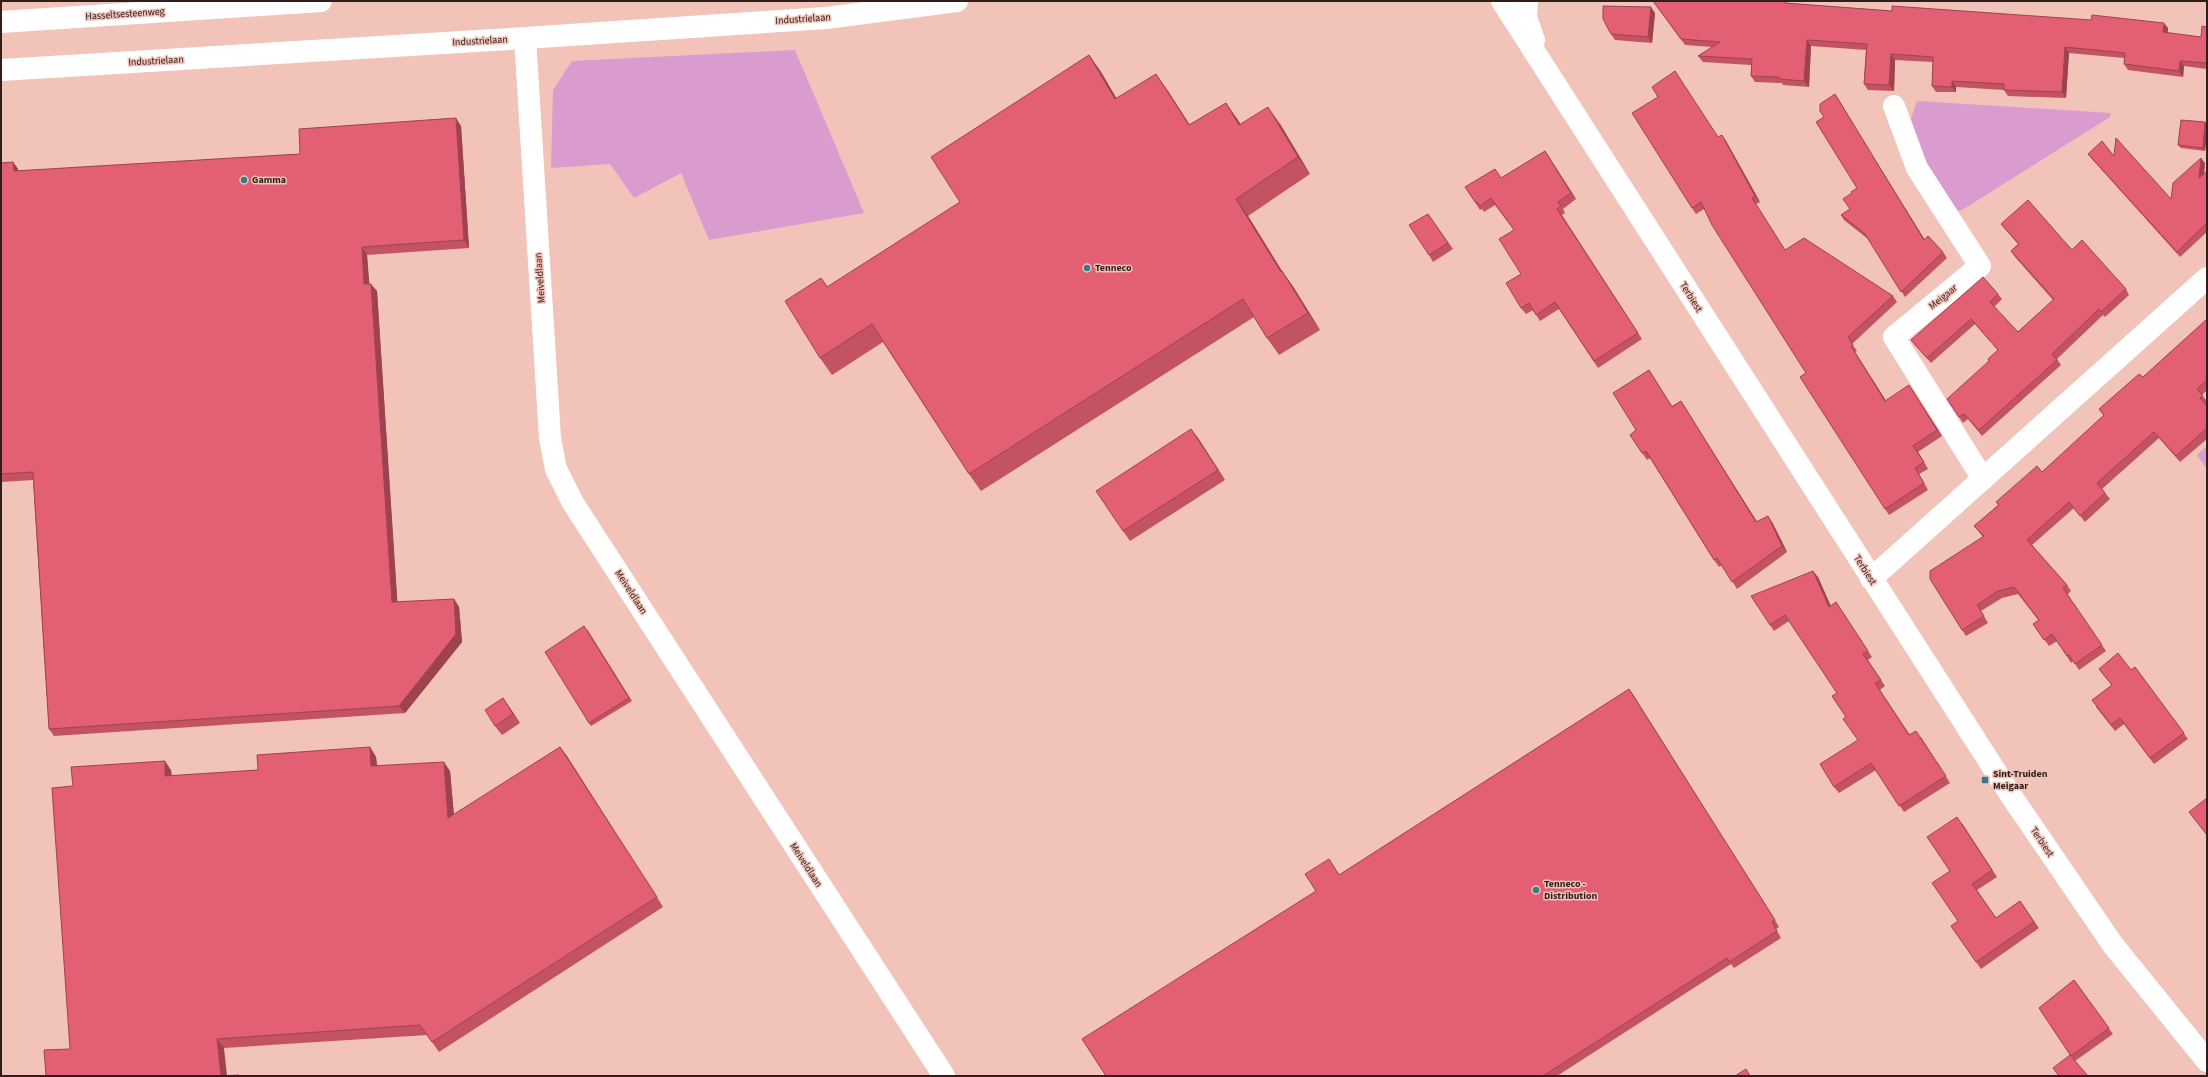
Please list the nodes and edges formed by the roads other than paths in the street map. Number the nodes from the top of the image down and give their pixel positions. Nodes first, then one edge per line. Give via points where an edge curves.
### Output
1 (97, 1) edge
2 (321, 1) edge
3 (958, 1) edge
4 (1502, 1) edge
5 (1527, 1) edge
6 (1, 7) edge
7 (1, 22) edge
8 (525, 38) junction
9 (1544, 65) junction
10 (1, 70) edge
11 (1894, 106) dead end
12 (2207, 278) edge
13 (1983, 479) junction
14 (1871, 579) junction
15 (2207, 1061) edge
16 (944, 1076) edge

1 - 6 street, Hasseltsesteenweg
2 - 7 street, Hasseltsesteenweg
3 - 8 street, Industrielaan via 826,18
4 - 9 street, Terbiest
5 - 9 street, Terbiest via 1526,17
8 - 10 street, Industrielaan
8 - 16 street, Meiveldlaan via 550,438 556,469 582,516
9 - 14 street, Terbiest
11 - 13 street, Meigaar via 1917,168 1980,266 1894,337
12 - 13 street
13 - 14 street
14 - 15 street, Terbiest via 2083,903 2122,957

